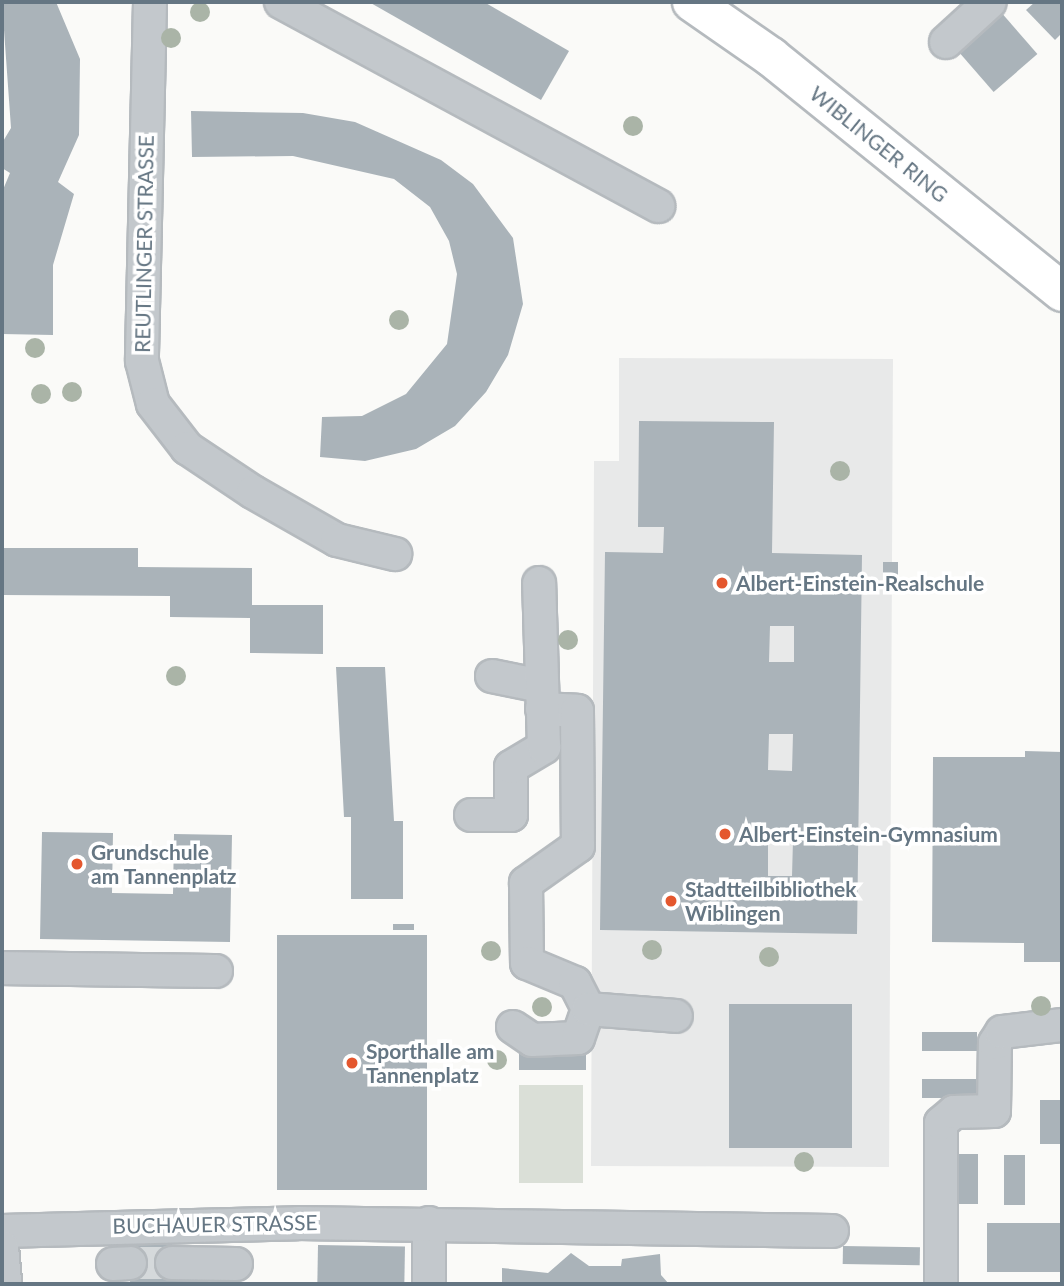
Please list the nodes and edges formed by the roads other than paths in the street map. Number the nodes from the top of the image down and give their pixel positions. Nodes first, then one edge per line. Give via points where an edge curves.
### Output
1 (150, 2) edge
2 (281, 2) edge
3 (692, 2) edge
4 (990, 2) edge
5 (946, 42) dead end
6 (658, 206) dead end
7 (1062, 292) edge
8 (395, 554) dead end
9 (539, 583) dead end
10 (492, 677) dead end
11 (541, 698) junction
12 (471, 815) dead end
13 (2, 968) edge
14 (216, 971) dead end
15 (588, 1009) junction
16 (676, 1016) dead end
17 (1062, 1025) edge
18 (513, 1027) dead end
19 (416, 1223) junction
20 (2, 1231) edge
21 (832, 1231) dead end
22 (2, 1247) edge
23 (172, 1263) tunnel mouth
24 (236, 1264) dead end
25 (5, 1284) edge
26 (429, 1284) edge
27 (942, 1284) edge

1 - 8 street, REUTLINGER STRASSE via 142,361 153,404 187,448 253,492 337,540
2 - 6 street
3 - 7 main road, WIBLINGER RING via 771,57
4 - 5 street
9 - 11 street
10 - 11 street
11 - 12 street via 544,747 510,767 511,815
11 - 15 street via 577,711 578,846 526,883 527,963 575,983
13 - 14 street
15 - 16 street
15 - 18 street via 578,1038 532,1040
17 - 27 street via 1002,1032 995,1044 994,1111 954,1112 942,1123
19 - 20 street, BUCHAUER STRASSE
19 - 21 street, BUCHAUER STRASSE
19 - 26 street
22 - 25 street
23 - 24 street

